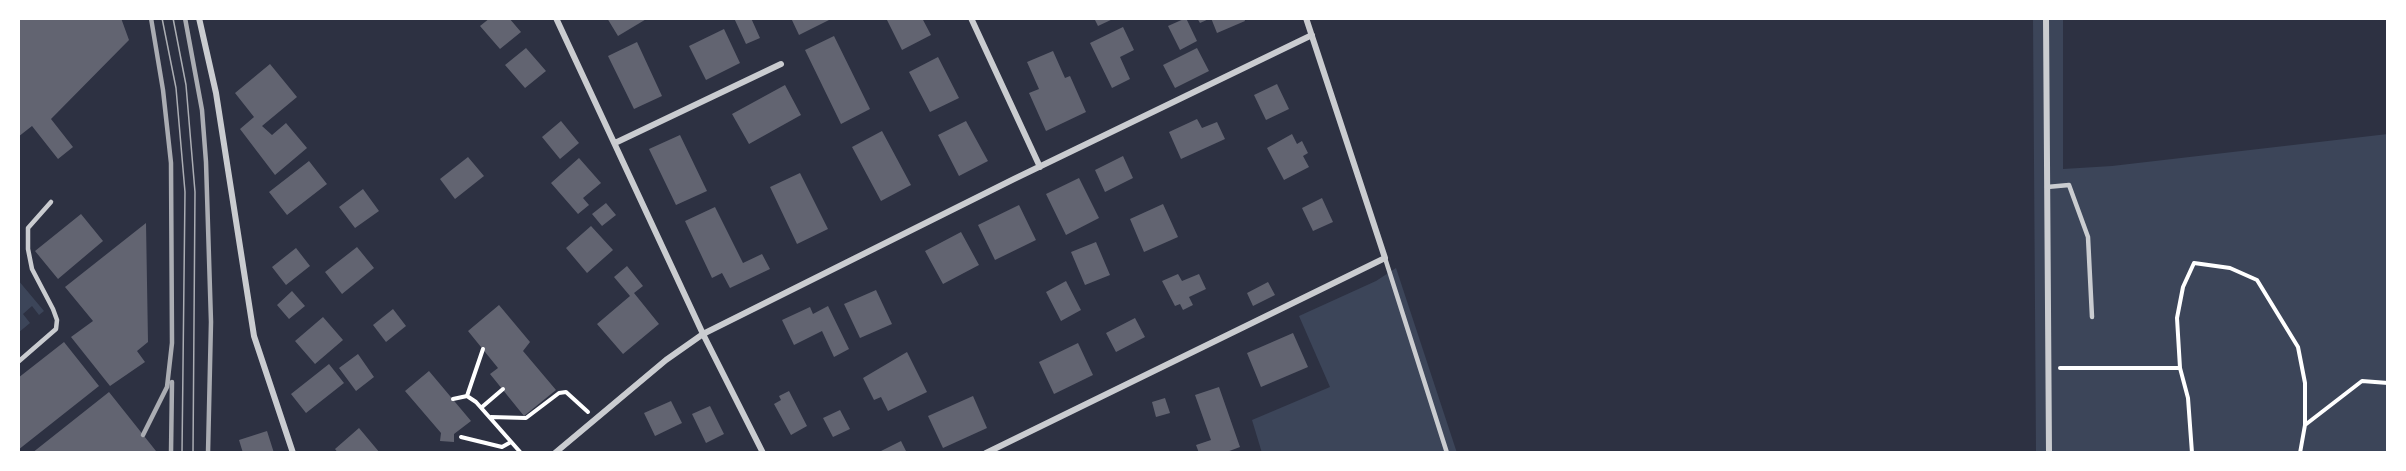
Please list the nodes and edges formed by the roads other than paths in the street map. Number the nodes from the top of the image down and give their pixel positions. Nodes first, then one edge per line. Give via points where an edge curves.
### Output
1 (199, 18) edge
2 (556, 18) edge
3 (970, 18) edge
4 (1306, 18) edge
5 (2046, 18) edge
6 (1312, 35) junction
7 (781, 64) dead end
8 (615, 143) junction
9 (1040, 167) junction
10 (2047, 187) junction
11 (51, 202) dead end
12 (1385, 258) junction
13 (2092, 317) dead end
14 (703, 334) junction
15 (18, 362) edge
16 (998, 450) edge
17 (292, 453) edge
18 (555, 453) edge
19 (763, 453) edge
20 (986, 453) edge
21 (1447, 453) edge
22 (2049, 453) edge

1 - 17 street via 216,93 254,336
2 - 8 street
3 - 9 street
4 - 6 street
5 - 10 street
6 - 9 street
6 - 12 street
7 - 8 street
8 - 14 street
9 - 14 street
10 - 13 lane via 2069,185 2088,237
10 - 22 street
11 - 15 lane via 28,228 28,249 32,269 57,320 56,329
12 - 16 street
12 - 21 lane
14 - 18 street
14 - 19 street
16 - 20 street

